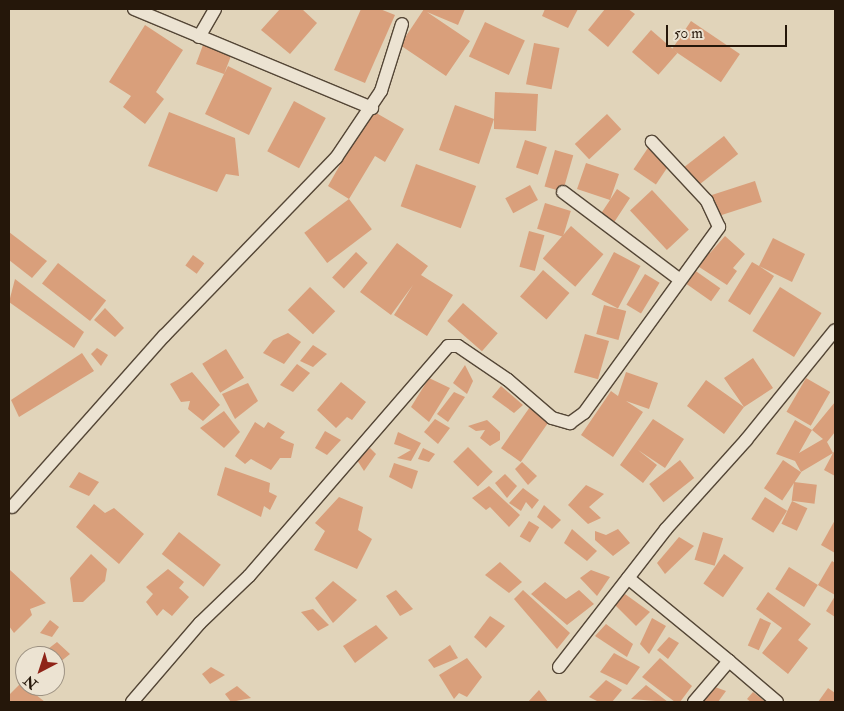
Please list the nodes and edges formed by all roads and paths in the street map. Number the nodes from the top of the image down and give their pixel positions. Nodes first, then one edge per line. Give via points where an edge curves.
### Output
1 (134, 9) edge
2 (215, 9) edge
3 (402, 24) dead end
4 (199, 37) junction
5 (372, 108) junction
6 (652, 142) dead end
7 (563, 192) dead end
8 (680, 280) junction
9 (835, 330) edge
10 (10, 507) edge
11 (628, 578) junction
12 (729, 661) junction
13 (559, 667) dead end
14 (132, 702) edge
15 (694, 702) edge
16 (777, 702) edge

1 - 4 street
2 - 4 street
3 - 5 street via 392,65
4 - 5 street
5 - 10 street via 336,158 158,343
6 - 8 street via 707,201 719,226
7 - 8 street
8 - 14 street via 584,413 570,423 552,418 508,380 458,346 448,346 249,576 200,623
9 - 11 street
11 - 12 street
11 - 13 street
12 - 15 street
12 - 16 street

